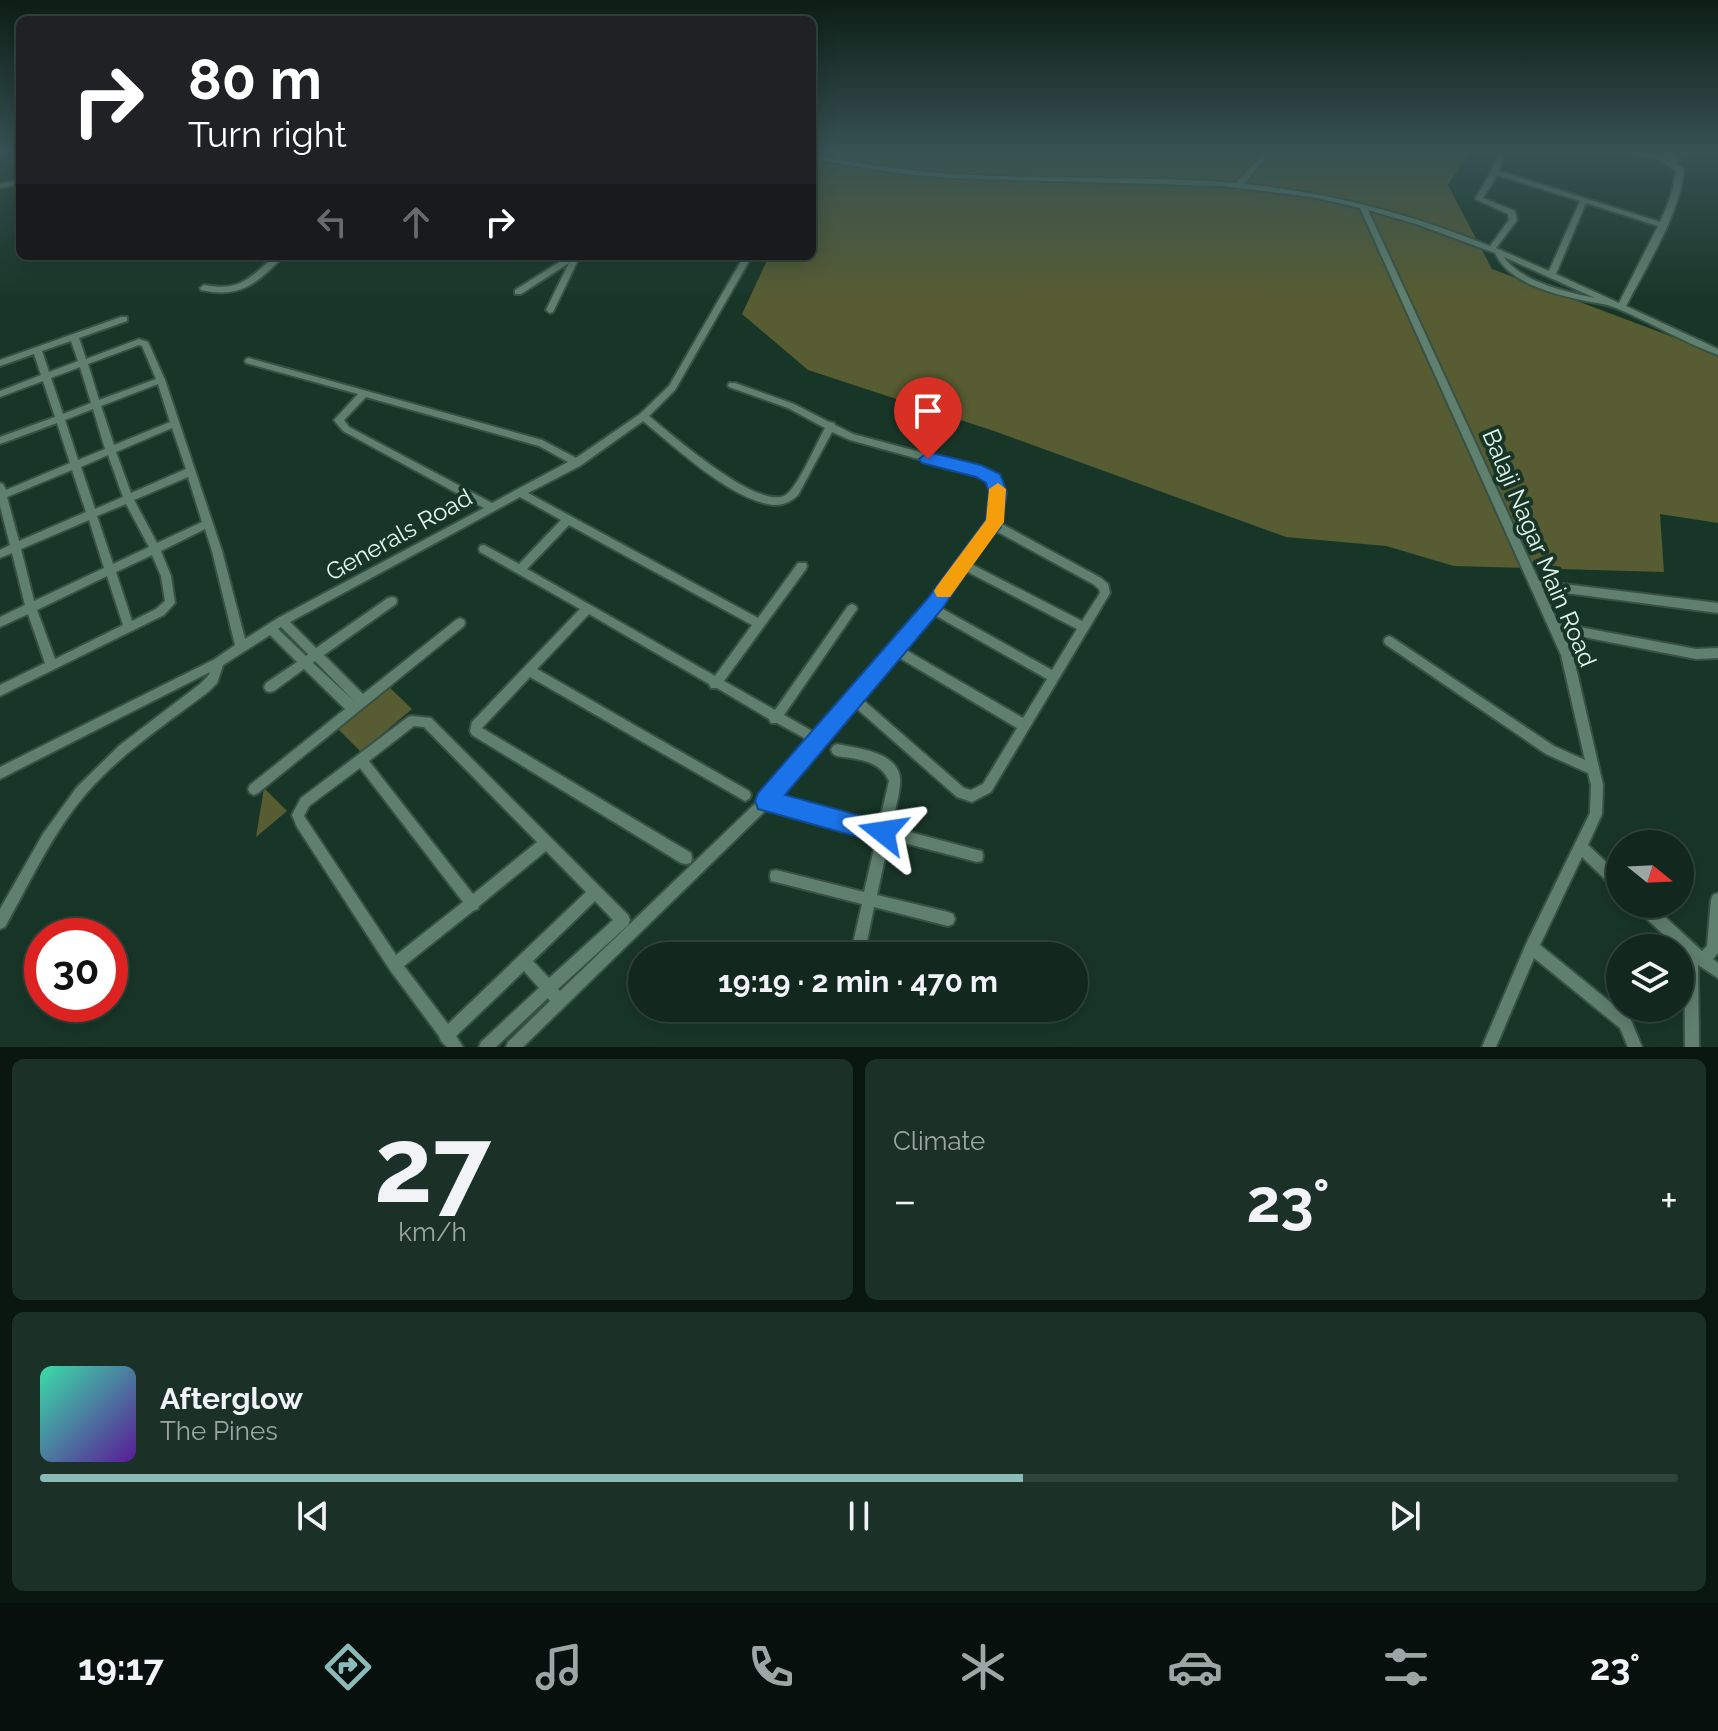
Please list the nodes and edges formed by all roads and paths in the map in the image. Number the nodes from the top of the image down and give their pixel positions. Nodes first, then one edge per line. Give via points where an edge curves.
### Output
1 (1584, 200) edge
2 (1333, 201) edge
3 (1483, 201) edge
4 (1587, 201) edge
5 (1671, 201) edge
6 (1363, 206) junction
7 (1662, 225) junction
8 (1495, 250) junction
9 (275, 260) edge
10 (569, 260) edge
11 (573, 260) edge
12 (746, 260) edge
13 (1552, 273) junction
14 (204, 288) dead end
15 (518, 292) dead end
16 (1622, 305) junction
17 (550, 310) dead end
18 (124, 319) dead end
19 (74, 336) junction
20 (37, 349) junction
21 (1718, 352) edge
22 (249, 361) dead end
23 (83, 362) junction
24 (0, 363) edge
25 (46, 377) junction
26 (161, 380) junction
27 (732, 385) dead end
28 (364, 393) junction
29 (0, 394) edge
30 (97, 403) junction
31 (643, 416) junction
32 (59, 417) junction
33 (174, 424) junction
34 (831, 425) junction
35 (0, 441) edge
36 (110, 451) junction
37 (577, 463) junction
38 (75, 465) junction
39 (189, 472) junction
40 (1, 493) edge
41 (520, 493) junction
42 (128, 498) junction
43 (491, 507) junction
44 (91, 513) junction
45 (568, 520) junction
46 (207, 524) junction
47 (993, 524) junction
48 (17, 547) junction
49 (484, 549) dead end
50 (155, 550) junction
51 (0, 554) edge
52 (962, 564) junction
53 (802, 566) dead end
54 (519, 570) junction
55 (110, 572) junction
56 (1535, 585) junction
57 (392, 601) dead end
58 (31, 608) junction
59 (932, 608) junction
60 (1718, 608) edge
61 (587, 609) junction
62 (852, 609) dead end
63 (282, 621) junction
64 (0, 622) edge
65 (460, 623) dead end
66 (759, 624) junction
67 (129, 627) junction
68 (1554, 627) junction
69 (270, 628) junction
70 (1085, 628) junction
71 (1389, 641) dead end
72 (241, 646) junction
73 (896, 650) junction
74 (1718, 653) edge
75 (316, 654) junction
76 (219, 662) junction
77 (303, 663) junction
78 (52, 666) junction
79 (529, 670) junction
80 (1054, 677) junction
81 (715, 684) junction
82 (270, 687) dead end
83 (0, 691) edge
84 (854, 699) junction
85 (356, 704) junction
86 (775, 719) junction
87 (1025, 726) junction
88 (808, 735) dead end
89 (837, 750) dead end
90 (360, 759) junction
91 (1593, 769) junction
92 (0, 773) edge
93 (254, 789) dead end
94 (745, 795) dead end
95 (766, 801) junction
96 (883, 832) junction
97 (546, 843) junction
98 (1580, 846) junction
99 (977, 856) dead end
100 (686, 858) dead end
101 (1606, 871) edge
102 (776, 876) dead end
103 (596, 891) junction
104 (869, 899) junction
105 (1718, 900) edge
106 (473, 904) junction
107 (1656, 918) edge
108 (948, 919) dead end
109 (0, 922) edge
110 (1673, 934) edge
111 (860, 942) edge
112 (1532, 947) junction
113 (1694, 954) edge
114 (524, 961) junction
115 (1703, 961) junction
116 (395, 965) junction
117 (1718, 971) edge
118 (549, 988) junction
119 (560, 1002) junction
120 (1692, 1022) edge
121 (451, 1041) edge
122 (486, 1047) edge
123 (513, 1047) edge
124 (1489, 1047) edge
125 (1635, 1047) edge
126 (1692, 1047) edge

1 - 13 street
2 - 6 street
3 - 8 street via 1514,216
4 - 7 street
5 - 7 street
6 - 8 street
6 - 56 street, Balaji Nagar Main Road
7 - 16 street
8 - 13 street
8 - 16 street via 1504,265 1536,282
9 - 14 street via 234,292
10 - 15 street
11 - 17 street
12 - 31 street, Generals Road via 672,388
13 - 16 street
16 - 21 street
18 - 19 street
19 - 20 street
19 - 23 street
20 - 24 street
20 - 25 street
22 - 28 street
23 - 25 street
23 - 26 street via 142,342
23 - 30 street
25 - 29 street
25 - 32 street
26 - 30 street
26 - 33 street
27 - 34 street
28 - 37 street via 542,443
28 - 43 street via 339,420 346,429
30 - 32 street
30 - 36 street
31 - 34 street via 711,470 774,501 797,490
31 - 37 street, Generals Road
32 - 35 street
32 - 38 street
33 - 36 street
33 - 39 street
34 - 47 street via 850,437 987,474 997,485
36 - 38 street
36 - 42 street
37 - 41 street, Generals Road
38 - 40 street
38 - 44 street
39 - 42 street
39 - 46 street
40 - 48 street
41 - 43 street, Generals Road
41 - 45 street
42 - 44 street
42 - 50 street
43 - 63 street, Generals Road
44 - 48 street
44 - 55 street
45 - 54 street
45 - 66 street
46 - 50 street
46 - 72 street
47 - 52 street
47 - 70 street via 1104,587
48 - 51 street
48 - 58 street
49 - 54 street
50 - 55 street
50 - 67 street via 170,603
52 - 59 street
52 - 70 street
53 - 66 street
54 - 61 street
55 - 58 street
55 - 67 street
56 - 60 street
56 - 68 street, Balaji Nagar Main Road
57 - 75 street
58 - 64 street
58 - 78 street
59 - 73 street
59 - 80 street
61 - 79 street
61 - 81 street
62 - 86 street
63 - 69 street, Generals Road
63 - 75 street
65 - 85 street
66 - 81 street
67 - 78 street
68 - 74 street via 1696,654
68 - 91 street, Balaji Nagar Main Road via 1572,674
69 - 72 street, Generals Road
69 - 77 street
70 - 80 street
71 - 91 street via 1550,750
72 - 76 street, Generals Road
73 - 84 street
73 - 87 street
75 - 77 street
75 - 85 street
76 - 92 street, Generals Road
76 - 109 street via 213,679 82,789
77 - 82 street
77 - 85 street
78 - 83 street
79 - 94 street
79 - 100 street via 476,726 479,735
80 - 87 street
81 - 86 street
84 - 87 street via 961,793 972,796 987,788
84 - 95 street
85 - 93 street
86 - 88 street
89 - 96 street via 882,760 893,771
90 - 97 street via 412,721 427,722
90 - 106 street
90 - 116 street via 305,802 298,815
91 - 98 street, Balaji Nagar Main Road via 1596,814
95 - 96 street
95 - 119 street
96 - 99 street
96 - 104 street
97 - 103 street
97 - 106 street
98 - 101 street
98 - 112 street, Balaji Nagar Main Road
102 - 104 street
103 - 114 street
103 - 118 street via 623,920
104 - 108 street
104 - 111 street
105 - 115 street via 1713,949
106 - 116 street
107 - 110 street
112 - 124 street, Balaji Nagar Main Road
112 - 125 street via 1625,1023
113 - 115 street
114 - 118 street
114 - 121 street
115 - 117 street
116 - 121 street
118 - 119 street
118 - 122 street
119 - 123 street
120 - 126 street

